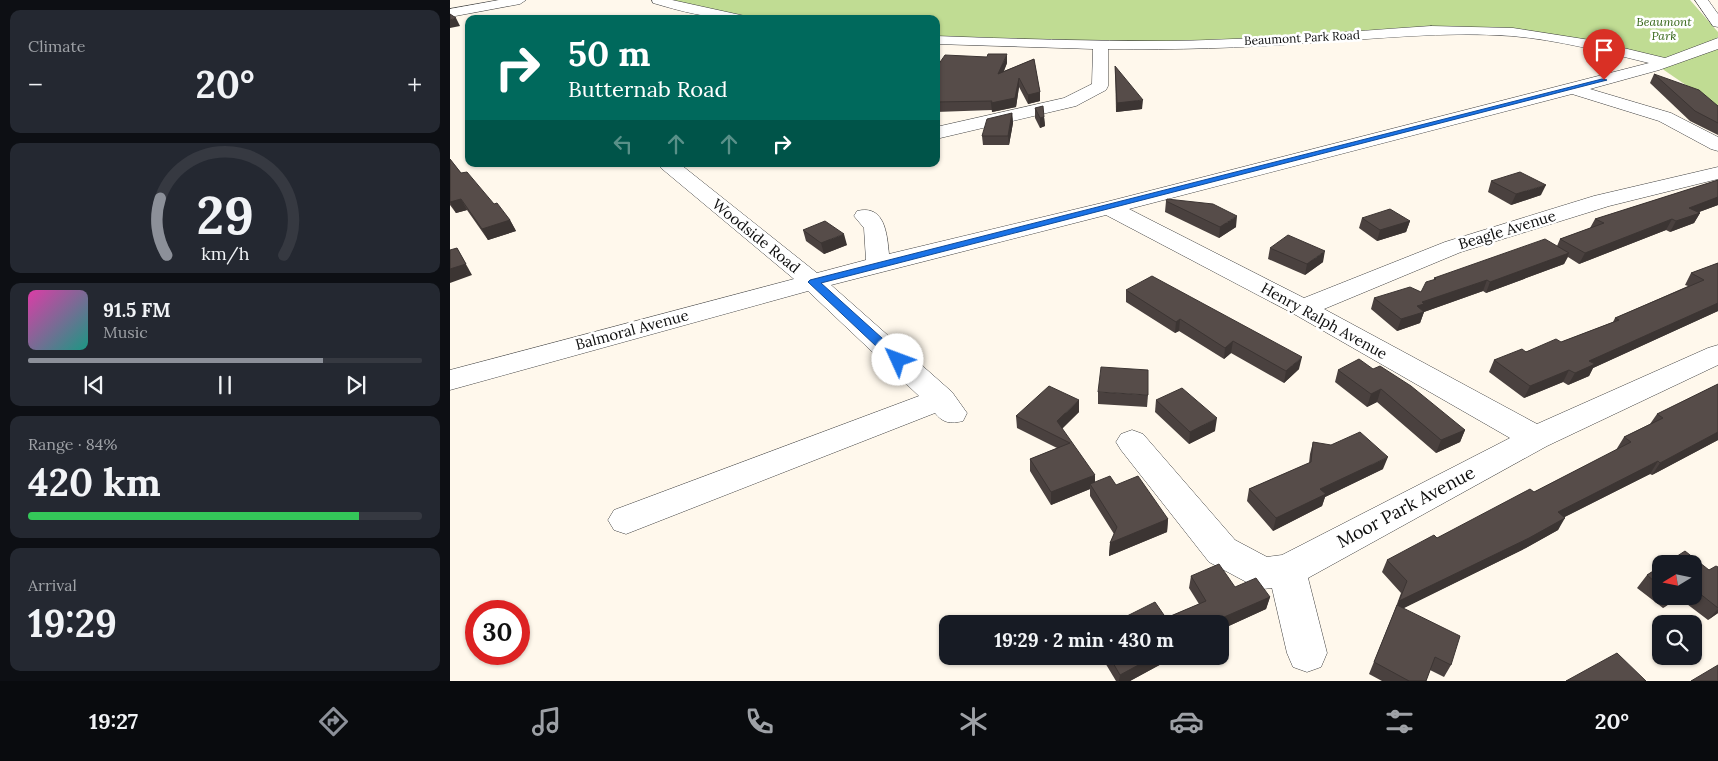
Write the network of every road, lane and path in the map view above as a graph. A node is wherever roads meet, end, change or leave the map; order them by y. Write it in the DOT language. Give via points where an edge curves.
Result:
graph roads {
  1 [pos="450,0"];
  2 [pos="520,0"];
  3 [pos="658,0"];
  4 [pos="1702,1"];
  5 [pos="1718,3"];
  6 [pos="467,10"];
  7 [pos="450,13"];
  8 [pos="474,15"];
  9 [pos="719,15"];
  10 [pos="1718,23"];
  11 [pos="940,40"];
  12 [pos="1718,42"];
  13 [pos="1101,46"];
  14 [pos="1664,63"];
  15 [pos="1572,89"];
  16 [pos="940,132"];
  17 [pos="1718,146"];
  18 [pos="672,167"];
  19 [pos="1718,173"];
  20 [pos="1109,208"];
  21 [pos="865,216"];
  22 [pos="878,264"];
  23 [pos="814,282"];
  24 [pos="1303,308"];
  25 [pos="1718,354"];
  26 [pos="450,380"];
  27 [pos="1536,438"];
  28 [pos="1132,442"];
  29 [pos="626,520"];
  30 [pos="1287,570"];
  31 [pos="1307,653"];
  1 -- 6 [label="street"];
  2 -- 6 [label="street"];
  3 -- 9 [label="street"];
  4 -- 5 [label="street"];
  4 -- 10 [label="street"];
  6 -- 7 [label="street"];
  6 -- 8 [label="street"];
  11 -- 13 [label="street, Beaumont Park Road"];
  12 -- 14 [label="street, Balmoral Avenue"];
  13 -- 14 [label="street, Beaumont Park Road" via="1306,39 1431,30 1513,32 1590,44"];
  13 -- 16 [label="street" via="1100,86 1070,102"];
  14 -- 15 [label="street, Balmoral Avenue"];
  15 -- 17 [label="street" via="1665,117"];
  15 -- 20 [label="street, Balmoral Avenue"];
  18 -- 23 [label="street, Woodside Road"];
  19 -- 24 [label="street, Beagle Avenue" via="1602,201 1453,247"];
  20 -- 22 [label="street, Balmoral Avenue"];
  20 -- 24 [label="street, Henry Ralph Avenue"];
  21 -- 22 [label="street" via="875,227"];
  22 -- 23 [label="street, Balmoral Avenue"];
  23 -- 26 [label="street, Balmoral Avenue"];
  23 -- 29 [label="street, Woodside Road" via="946,406"];
  24 -- 27 [label="street, Henry Ralph Avenue"];
  25 -- 27 [label="street, Moor Park Avenue"];
  27 -- 30 [label="street, Moor Park Avenue"];
  28 -- 30 [label="street, Moor Park Avenue" via="1222,551 1263,573"];
  30 -- 31 [label="street"];
}
